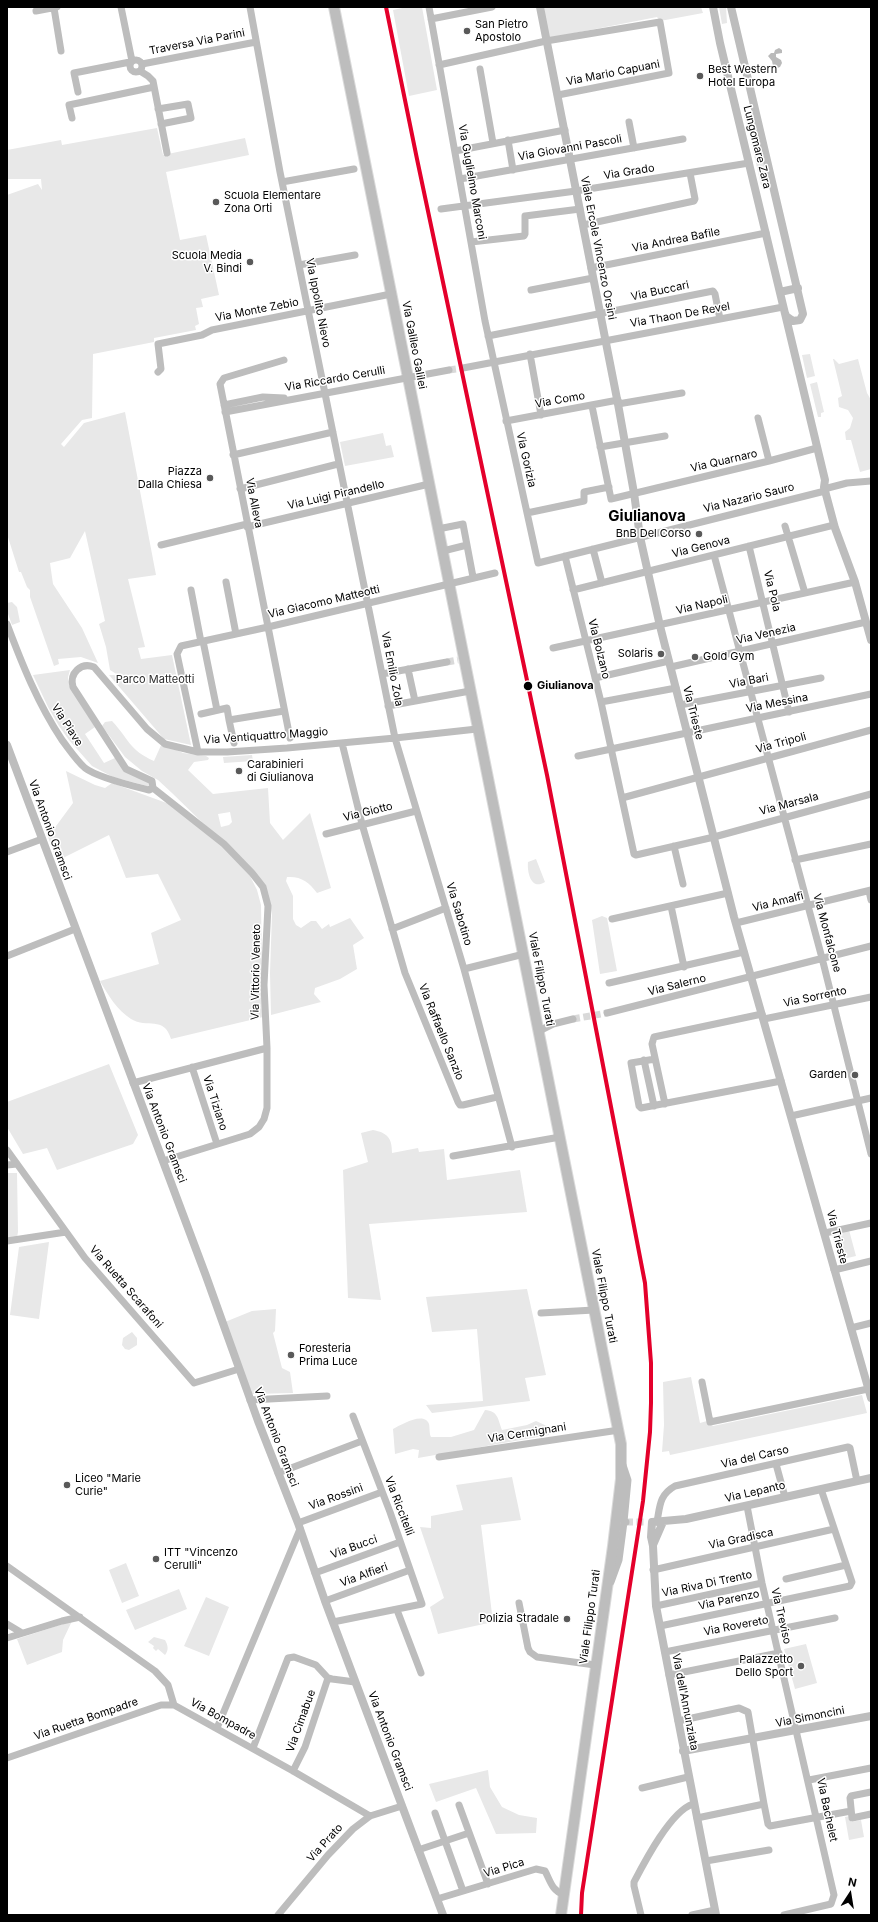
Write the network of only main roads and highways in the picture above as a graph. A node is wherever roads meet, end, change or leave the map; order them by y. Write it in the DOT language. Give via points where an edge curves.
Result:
graph roads {
  1 [pos="334,7"];
  2 [pos="470,690"];
  3 [pos="561,1915"];
  1 -- 2 [label="main road, Via Galileo Galilei" via="359,168 392,294 443,551 461,659"];
  2 -- 3 [label="main road, Viale Filippo Turati" via="619,1430 620,1487"];
}
